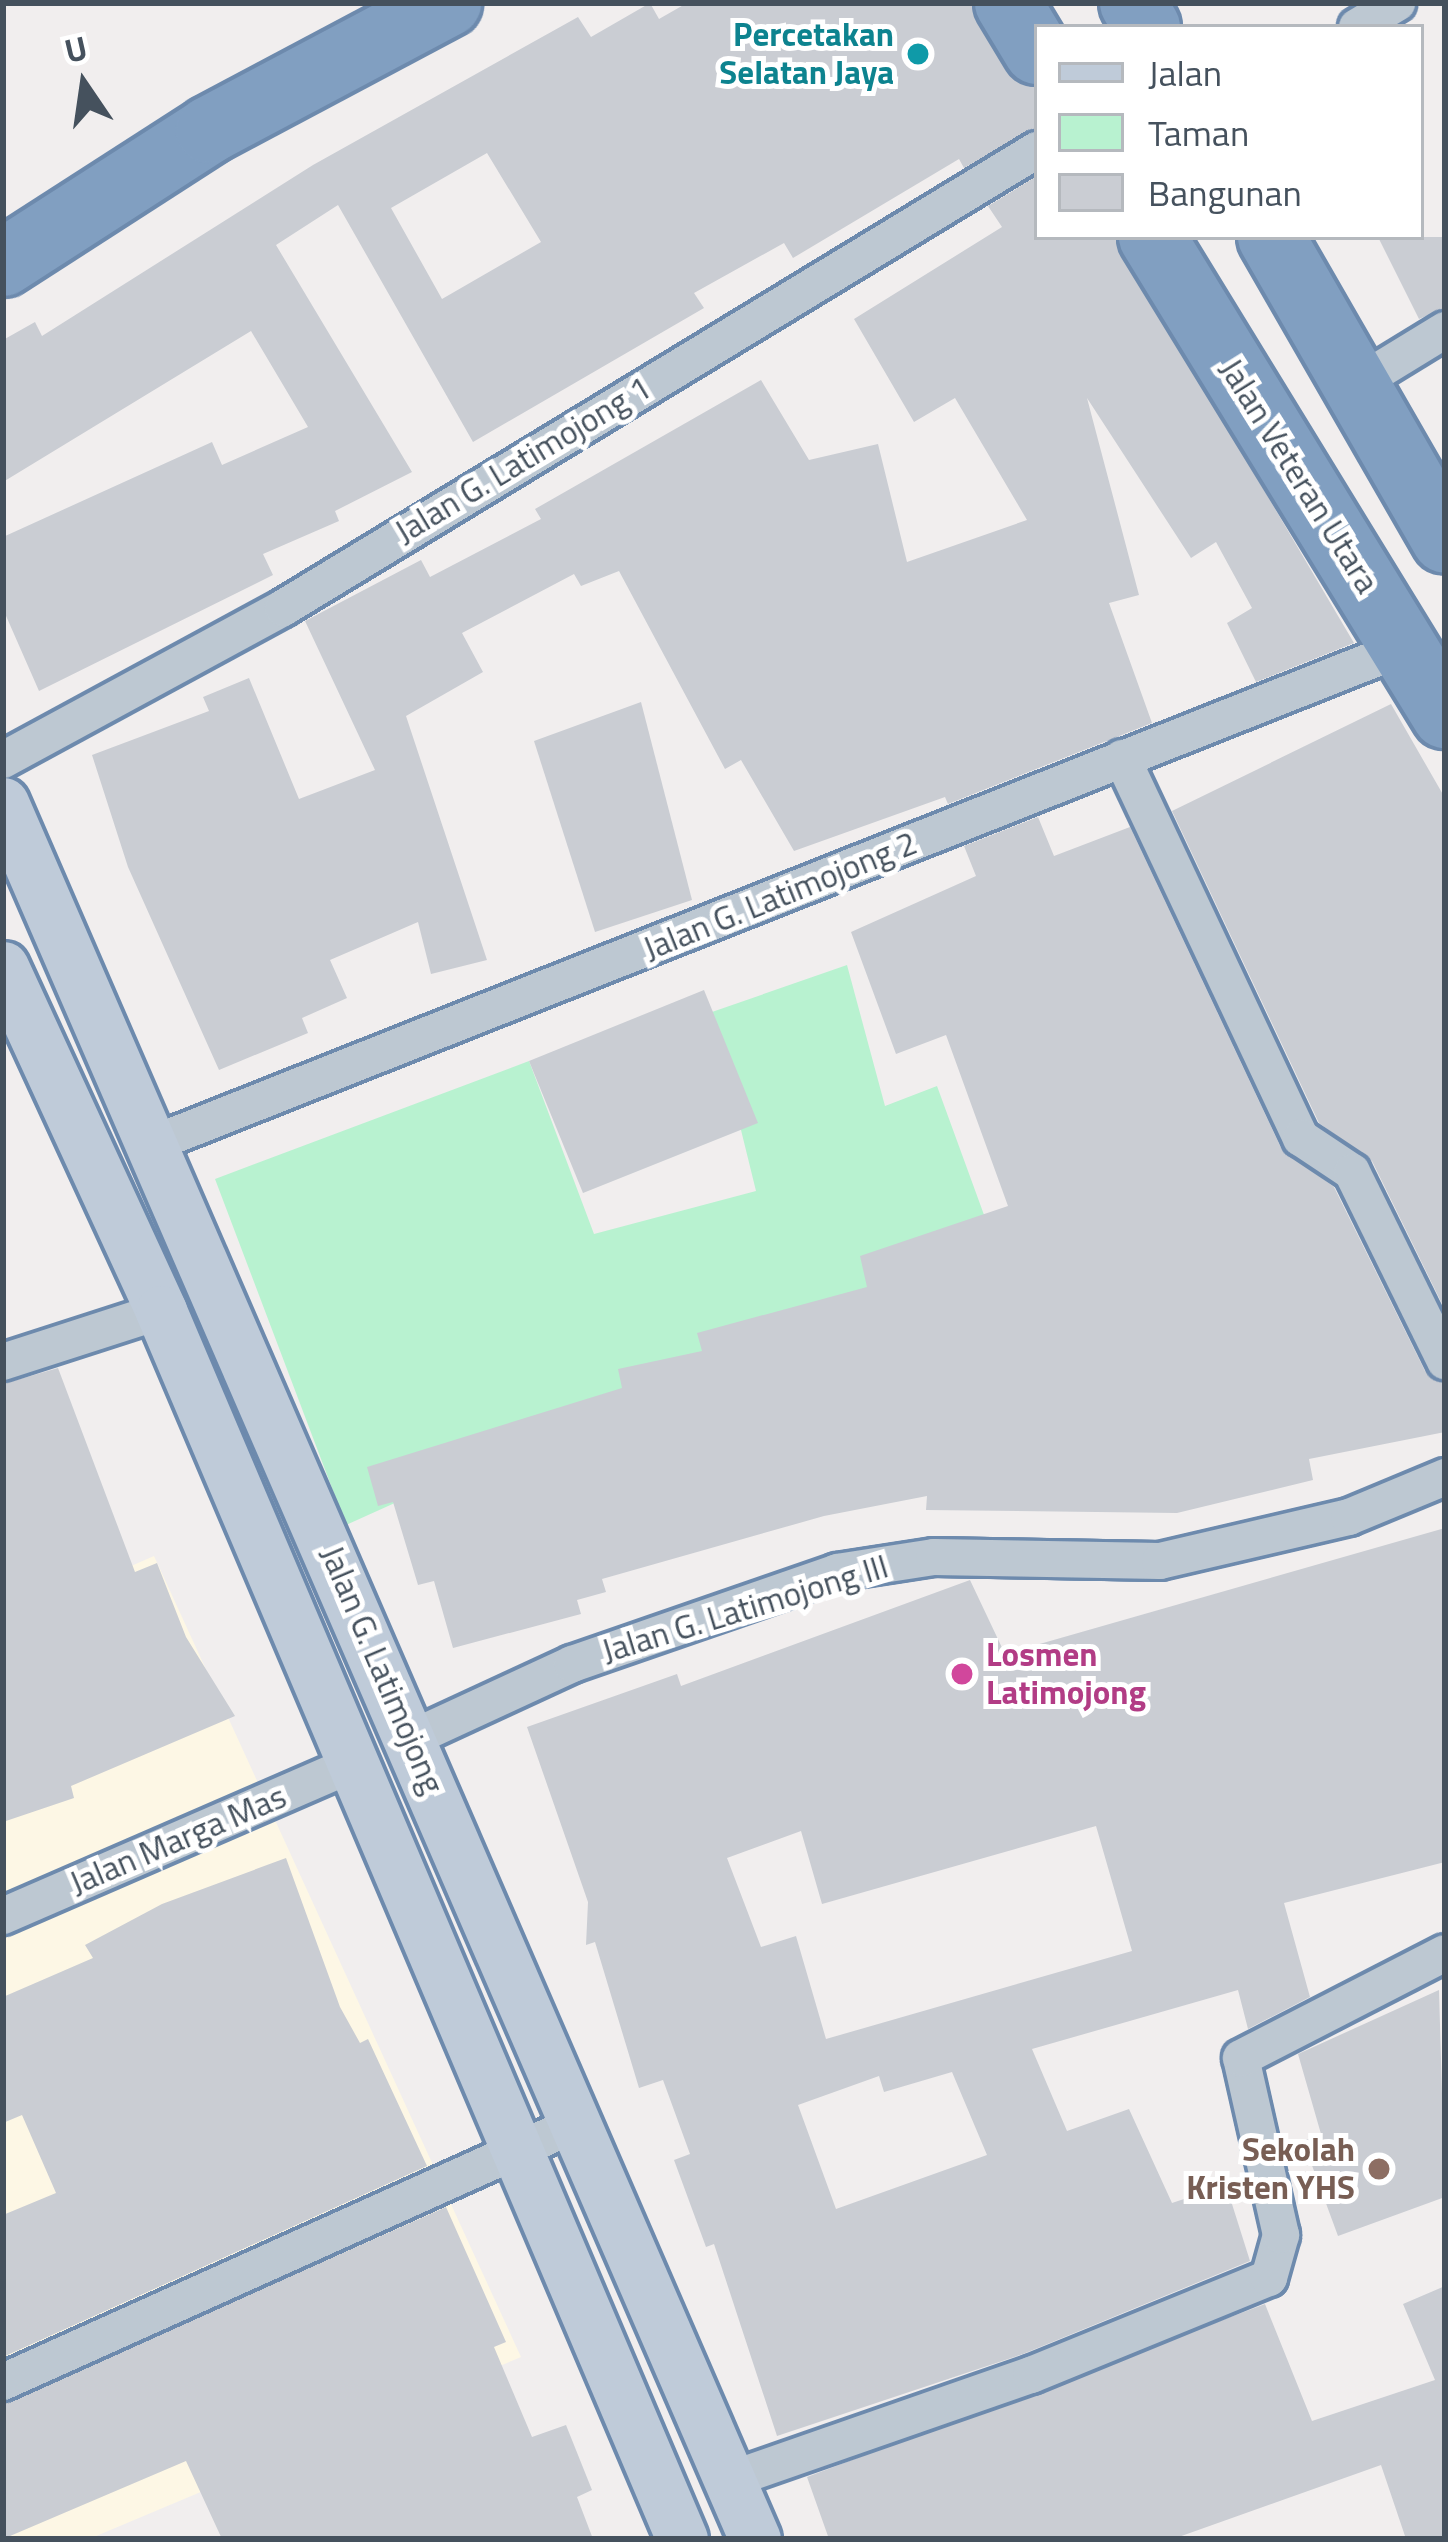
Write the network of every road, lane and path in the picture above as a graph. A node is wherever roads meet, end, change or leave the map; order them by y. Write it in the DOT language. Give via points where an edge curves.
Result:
graph roads {
  1 [pos="448,3"];
  2 [pos="1008,3"];
  3 [pos="1397,3"];
  4 [pos="1362,24"];
  5 [pos="1034,45"];
  6 [pos="1034,152"];
  7 [pos="1154,240"];
  8 [pos="1273,240"];
  9 [pos="3,262"];
  10 [pos="1445,330"];
  11 [pos="1357,384"];
  12 [pos="1445,539"];
  13 [pos="1405,646"];
  14 [pos="1445,716"];
  15 [pos="1122,758"];
  16 [pos="3,760"];
  17 [pos="3,803"];
  18 [pos="3,967"];
  19 [pos="155,1143"];
  20 [pos="161,1311"];
  21 [pos="1445,1360"];
  22 [pos="3,1362"];
  23 [pos="1445,1477"];
  24 [pos="410,1738"];
  25 [pos="352,1764"];
  26 [pos="3,1916"];
  27 [pos="1445,1954"];
  28 [pos="578,2123"];
  29 [pos="517,2151"];
  30 [pos="3,2382"];
  31 [pos="732,2480"];
  32 [pos="682,2539"];
  33 [pos="755,2539"];
  1 -- 9 [label="highway" via="209,130"];
  2 -- 5 [label="highway"];
  3 -- 4 [label="street"];
  6 -- 16 [label="street, Jalan G. Latimojong 1" via="283,608"];
  7 -- 13 [label="highway, Jalan Veteran Utara"];
  8 -- 11 [label="highway"];
  10 -- 11 [label="street"];
  11 -- 12 [label="highway"];
  13 -- 14 [label="highway, Jalan Veteran Utara"];
  13 -- 15 [label="street, Jalan G. Latimojong 2"];
  15 -- 19 [label="street, Jalan G. Latimojong 2"];
  15 -- 21 [label="street" via="1300,1138 1352,1172"];
  17 -- 19 [label="main road, Jalan G. Latimojong"];
  18 -- 20 [label="main road, Jalan G. Latimojong"];
  19 -- 24 [label="main road, Jalan G. Latimojong"];
  20 -- 22 [label="street"];
  20 -- 25 [label="main road, Jalan G. Latimojong"];
  23 -- 24 [label="street, Jalan G. Latimojong III" via="1349,1517 1160,1561 934,1557 837,1572 572,1664"];
  24 -- 25 [label="main road"];
  24 -- 28 [label="main road, Jalan G. Latimojong"];
  25 -- 26 [label="street, Jalan Marga Mas"];
  25 -- 29 [label="main road, Jalan G. Latimojong"];
  27 -- 31 [label="street" via="1241,2058 1281,2235 1269,2278 1031,2375"];
  28 -- 29 [label="street"];
  28 -- 31 [label="main road, Jalan G. Latimojong"];
  29 -- 30 [label="street"];
  29 -- 32 [label="main road, Jalan G. Latimojong"];
  31 -- 33 [label="main road, Jalan G. Latimojong"];
}
